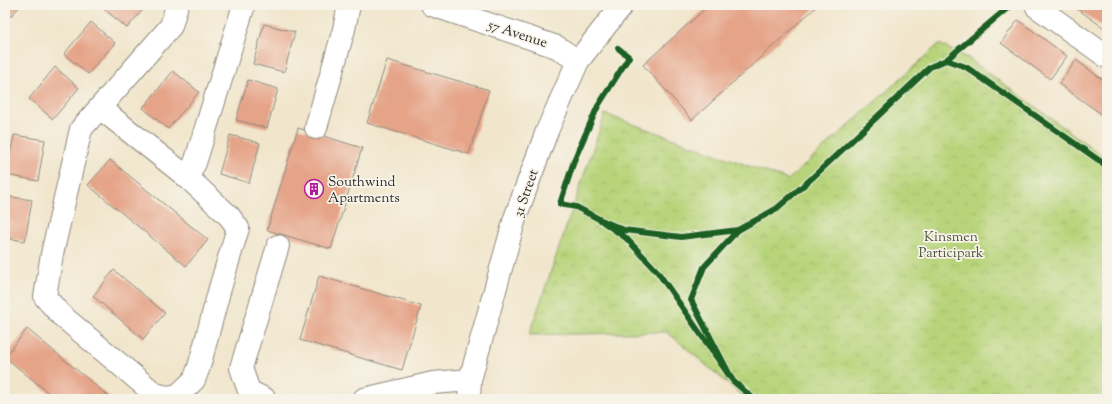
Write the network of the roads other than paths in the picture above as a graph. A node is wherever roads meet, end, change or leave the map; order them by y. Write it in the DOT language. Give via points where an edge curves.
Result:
graph roads {
  1 [pos="177,5"];
  2 [pos="244,5"];
  3 [pos="349,5"];
  4 [pos="432,5"];
  5 [pos="622,5"];
  6 [pos="1037,7"];
  7 [pos="1107,56"];
  8 [pos="578,61"];
  9 [pos="100,108"];
  10 [pos="316,128"];
  11 [pos="187,177"];
  12 [pos="278,246"];
  13 [pos="469,390"];
  14 [pos="265,399"];
  15 [pos="364,399"];
  1 -- 9 [label="street" via="171,26"];
  2 -- 11 [label="street" via="195,163"];
  3 -- 10 [label="street"];
  4 -- 8 [label="street, 57 Avenue" via="557,46"];
  5 -- 8 [label="street, 31 Street"];
  6 -- 7 [label="street"];
  8 -- 13 [label="street, 31 Street" via="547,131 515,218"];
  9 -- 11 [label="street"];
  9 -- 11 [label="street" via="81,129 52,254 45,297 61,315 155,394 167,397 178,395 194,380 238,228 229,216"];
  12 -- 14 [label="street" via="242,368 249,391"];
  13 -- 15 [label="street" via="433,383"];
}
